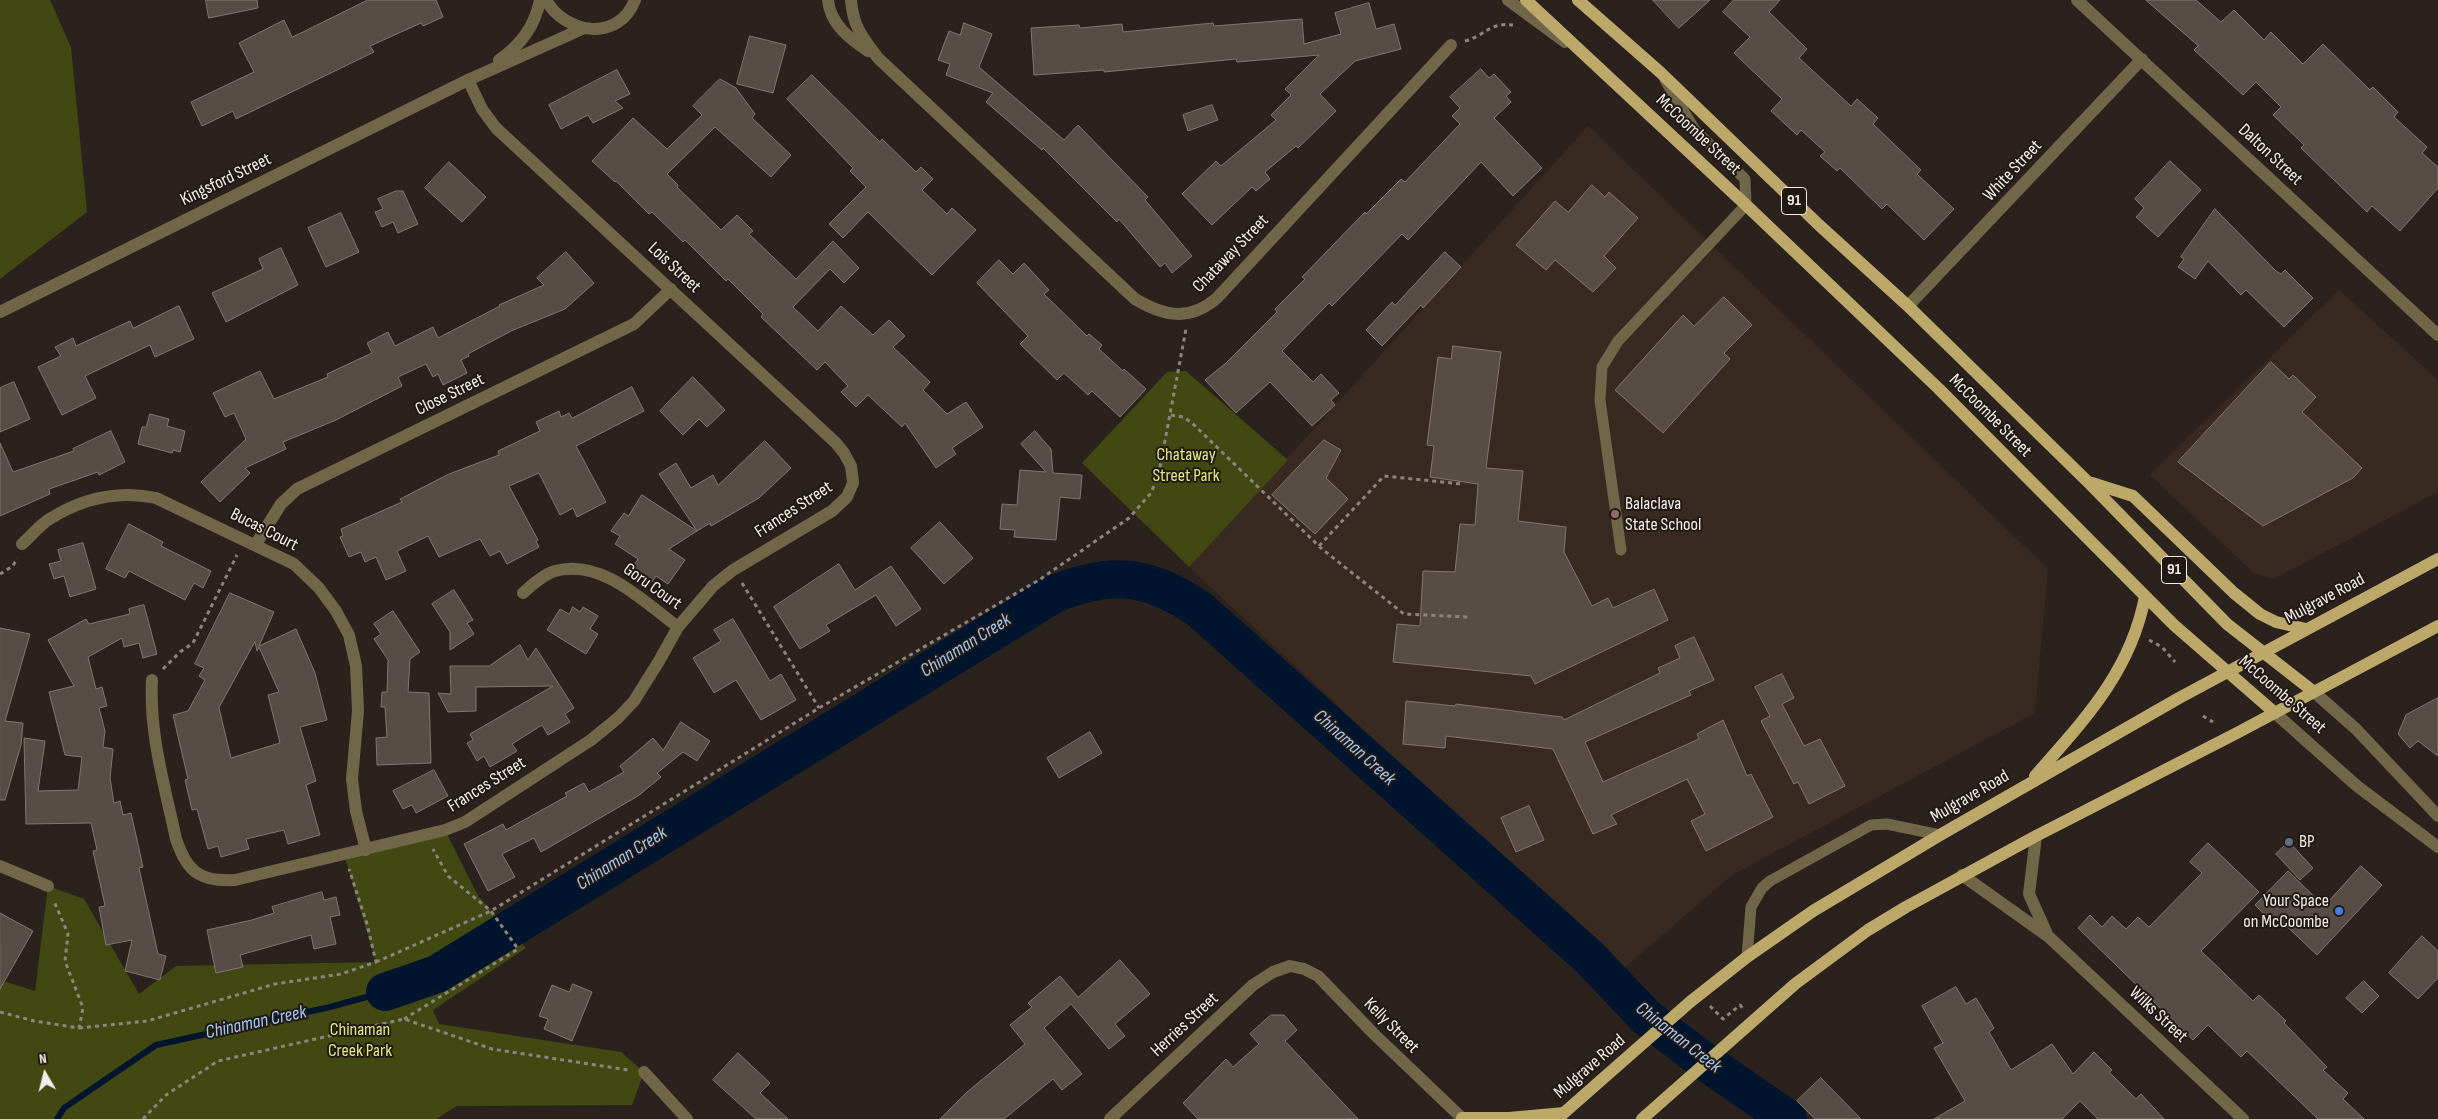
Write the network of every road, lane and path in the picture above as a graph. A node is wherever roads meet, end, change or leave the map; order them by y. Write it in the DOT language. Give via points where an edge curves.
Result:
graph roads {
  1 [pos="540,0"];
  2 [pos="546,0"];
  3 [pos="828,0"];
  4 [pos="851,0"];
  5 [pos="1508,0"];
  6 [pos="1526,0"];
  7 [pos="1578,0"];
  8 [pos="2077,0"];
  9 [pos="636,1"];
  10 [pos="1520,26"];
  11 [pos="582,29"];
  12 [pos="1451,45"];
  13 [pos="878,58"];
  14 [pos="2142,60"];
  15 [pos="1660,72"];
  16 [pos="1607,74"];
  17 [pos="468,80"];
  18 [pos="1746,205"];
  19 [pos="671,289"];
  20 [pos="1908,306"];
  21 [pos="0,312"];
  22 [pos="1188,314"];
  23 [pos="2438,335"];
  24 [pos="1171,416"];
  25 [pos="853,483"];
  26 [pos="2089,483"];
  27 [pos="1462,484"];
  28 [pos="250,542"];
  29 [pos="22,544"];
  30 [pos="1319,546"];
  31 [pos="1621,550"];
  32 [pos="2438,559"];
  33 [pos="733,570"];
  34 [pos="0,574"];
  35 [pos="523,592"];
  36 [pos="2145,597"];
  37 [pos="1468,617"];
  38 [pos="2438,626"];
  39 [pos="678,627"];
  40 [pos="2306,629"];
  41 [pos="2148,639"];
  42 [pos="2169,643"];
  43 [pos="2162,647"];
  44 [pos="2263,652"];
  45 [pos="2175,662"];
  46 [pos="2227,671"];
  47 [pos="152,680"];
  48 [pos="2314,692"];
  49 [pos="818,708"];
  50 [pos="2275,713"];
  51 [pos="2203,716"];
  52 [pos="2213,722"];
  53 [pos="2028,783"];
  54 [pos="2438,816"];
  55 [pos="1940,834"];
  56 [pos="426,836"];
  57 [pos="2036,836"];
  58 [pos="2438,847"];
  59 [pos="366,850"];
  60 [pos="344,855"];
  61 [pos="0,866"];
  62 [pos="1962,875"];
  63 [pos="48,886"];
  64 [pos="491,910"];
  65 [pos="2049,937"];
  66 [pos="1747,957"];
  67 [pos="376,962"];
  68 [pos="1290,966"];
  69 [pos="1710,1006"];
  70 [pos="1744,1010"];
  71 [pos="0,1012"];
  72 [pos="404,1019"];
  73 [pos="79,1028"];
  74 [pos="644,1072"];
  75 [pos="1560,1116"];
  76 [pos="1462,1118"];
  77 [pos="143,1119"];
  78 [pos="687,1119"];
  79 [pos="1110,1119"];
  80 [pos="1642,1119"];
  81 [pos="2243,1119"];
  1 -- 17 [label="street, Kingsford Street" via="525,38"];
  2 -- 11 [label="street" via="555,14"];
  3 -- 13 [label="street, Chataway Street" via="837,24 848,38"];
  4 -- 13 [label="street, Chataway Street" via="858,32"];
  5 -- 16 [label="street"];
  6 -- 16 [label="main road, McCoombe Street / 91"];
  7 -- 15 [label="main road, McCoombe Street / 91"];
  8 -- 14 [label="street, Dalton Street"];
  9 -- 11 [label="street, Kingsford Street" via="624,16 612,24"];
  10 -- 12 [label="path" via="1493,26 1478,37"];
  11 -- 17 [label="street, Kingsford Street"];
  12 -- 22 [label="street, Chataway Street" via="1216,298"];
  13 -- 22 [label="street, Chataway Street" via="1135,299 1162,311"];
  14 -- 20 [label="street, White Street"];
  14 -- 23 [label="street, Dalton Street"];
  15 -- 18 [label="lane" via="1695,130 1745,179"];
  15 -- 20 [label="main road, McCoombe Street / 91" via="1812,219"];
  16 -- 18 [label="main road, McCoombe Street / 91"];
  17 -- 19 [label="street, Lois Street" via="482,109 496,128"];
  17 -- 21 [label="street, Kingsford Street"];
  18 -- 31 [label="lane" via="1618,341 1602,367 1600,400"];
  18 -- 36 [label="main road, McCoombe Street / 91" via="1939,389"];
  19 -- 25 [label="street, Lois Street" via="836,443 851,466"];
  19 -- 28 [label="street, Close Street" via="634,324 297,489"];
  20 -- 26 [label="main road, McCoombe Street / 91"];
  22 -- 24 [label="path"];
  24 -- 30 [label="path" via="1191,422"];
  24 -- 49 [label="path" via="1158,478 1146,500 1129,518 1039,580"];
  25 -- 33 [label="street, Frances Street" via="847,497 832,511"];
  26 -- 40 [label="main road" via="2133,496 2260,614 2276,622"];
  26 -- 44 [label="main road, McCoombe Street / 91" via="2214,611"];
  27 -- 30 [label="path" via="1384,476"];
  28 -- 29 [label="street, Bucas Court" via="156,498 116,494 96,497 48,520"];
  28 -- 47 [label="path" via="193,644 180,652"];
  28 -- 59 [label="street, Bucas Court" via="294,564 319,588 349,635 358,686 353,797"];
  29 -- 34 [label="path" via="13,566"];
  30 -- 37 [label="path" via="1404,614"];
  32 -- 40 [label="main road, Mulgrave Road"];
  33 -- 39 [label="street, Frances Street" via="713,586"];
  33 -- 49 [label="path"];
  35 -- 39 [label="street, Goru Court" via="554,571 576,568 596,572 617,582"];
  36 -- 46 [label="main road, McCoombe Street / 91"];
  36 -- 53 [label="main road" via="2138,628 2113,680 2090,712"];
  38 -- 48 [label="main road"];
  39 -- 56 [label="street, Frances Street" via="660,662 634,701 618,718 591,740 465,822"];
  40 -- 44 [label="main road, Mulgrave Road"];
  41 -- 43 [label="path"];
  42 -- 43 [label="path"];
  43 -- 45 [label="path"];
  44 -- 46 [label="main road, Mulgrave Road"];
  44 -- 48 [label="main road, McCoombe Street / 91"];
  46 -- 50 [label="main road, McCoombe Street / 91"];
  46 -- 53 [label="main road, Mulgrave Road"];
  47 -- 60 [label="street, Frances Street" via="154,733 176,839 190,868 202,877 218,881 235,880"];
  48 -- 50 [label="main road"];
  48 -- 54 [label="street, McCoombe Street" via="2356,729"];
  49 -- 64 [label="path"];
  50 -- 57 [label="main road"];
  50 -- 58 [label="street, McCoombe Street" via="2357,786"];
  51 -- 52 [label="path"];
  53 -- 55 [label="main road, Mulgrave Road"];
  55 -- 66 [label="main road, Mulgrave Road" via="1813,911"];
  55 -- 66 [label="lane" via="1887,824 1872,825 1770,881 1755,897 1751,907"];
  56 -- 59 [label="street, Frances Street"];
  56 -- 64 [label="path" via="448,876"];
  57 -- 62 [label="main road"];
  57 -- 65 [label="street, Wilks Street" via="2029,894"];
  59 -- 60 [label="street, Frances Street"];
  60 -- 67 [label="path"];
  61 -- 63 [label="street"];
  62 -- 65 [label="street, Wilks Street"];
  62 -- 80 [label="main road" via="1906,907 1794,984"];
  63 -- 73 [label="path" via="68,934 65,961 83,1008"];
  64 -- 67 [label="path"];
  64 -- 72 [label="path" via="518,949"];
  65 -- 81 [label="street, Wilks Street"];
  66 -- 75 [label="main road, Mulgrave Road" via="1677,1013"];
  67 -- 73 [label="path" via="341,974 275,984 147,1021"];
  68 -- 76 [label="street, Kelly Street" via="1318,976"];
  68 -- 79 [label="street, Herries Street" via="1253,985"];
  69 -- 70 [label="path" via="1723,1019 1740,1005"];
  71 -- 73 [label="path"];
  72 -- 74 [label="path" via="492,1049"];
  72 -- 77 [label="path" via="218,1061 166,1095"];
  74 -- 78 [label="street"];
  75 -- 76 [label="main road"];
}
